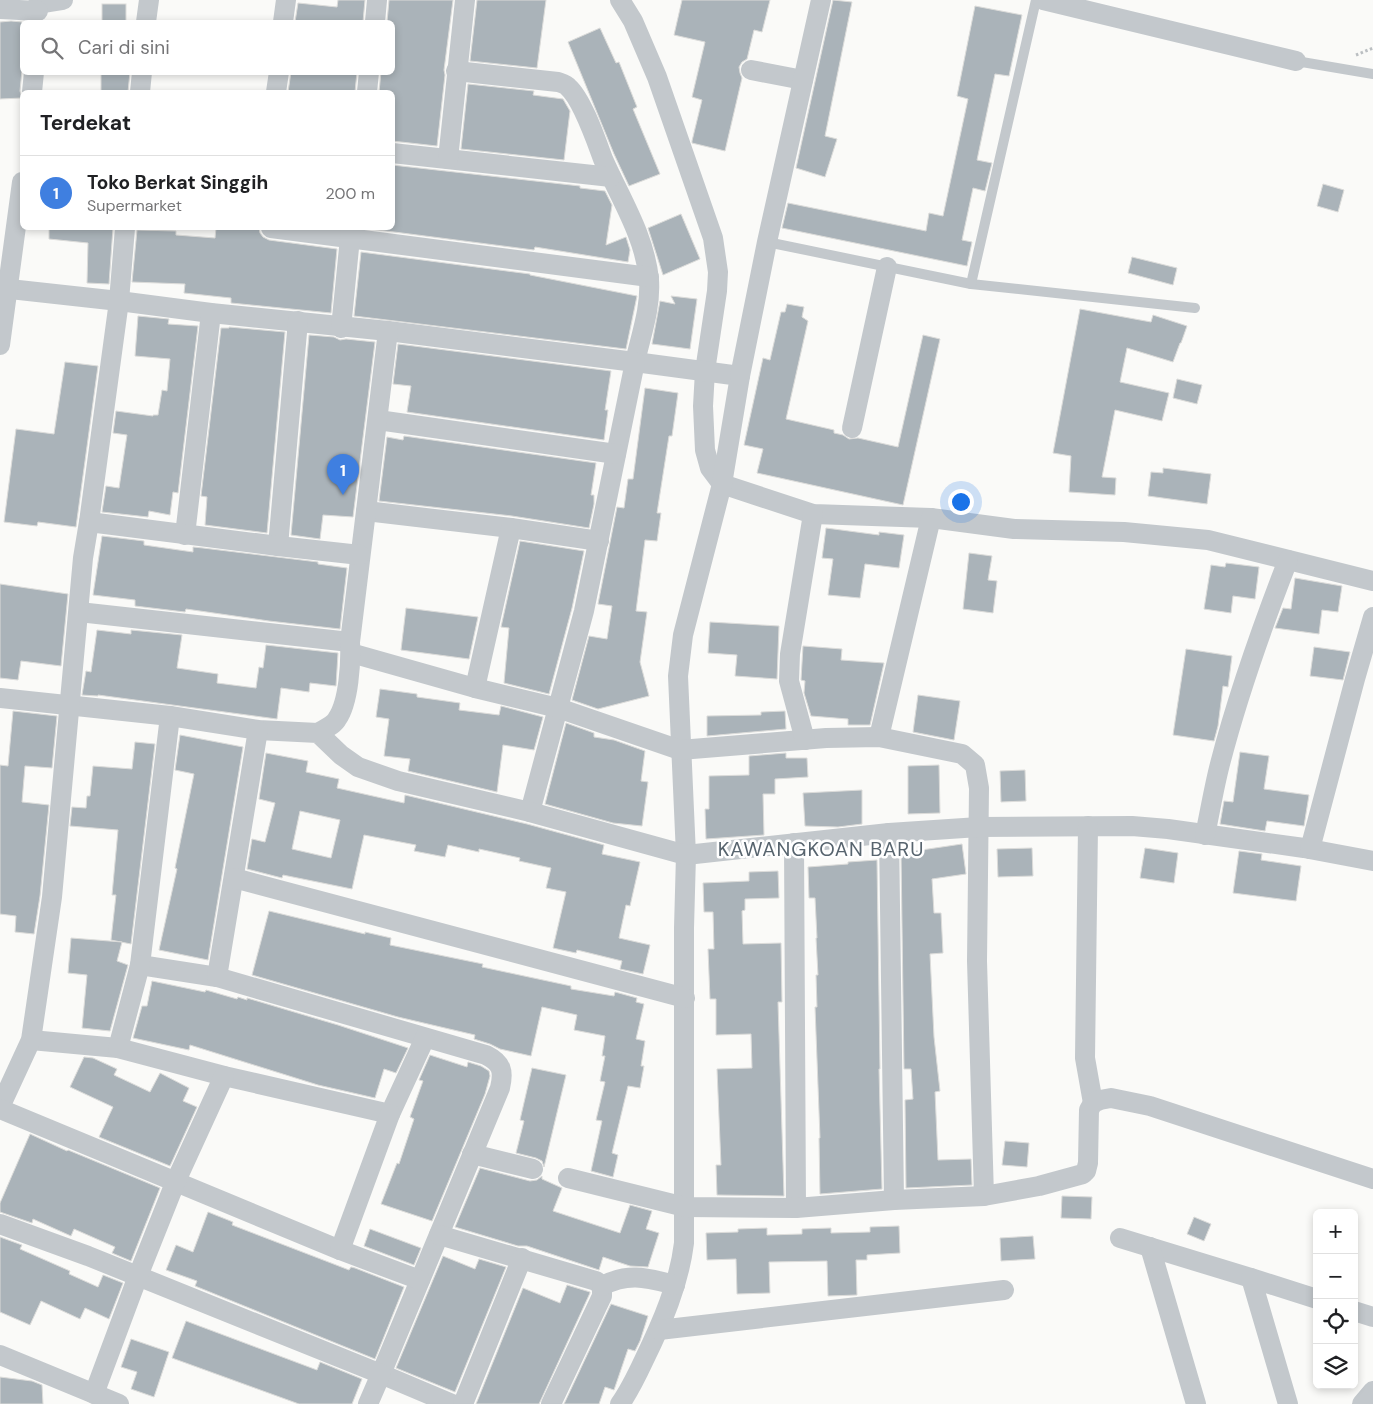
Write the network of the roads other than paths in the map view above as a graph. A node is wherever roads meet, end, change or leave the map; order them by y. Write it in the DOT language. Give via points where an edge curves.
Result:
graph roads {
  1 [pos="63,0"];
  2 [pos="149,0"];
  3 [pos="286,0"];
  4 [pos="377,0"];
  5 [pos="465,0"];
  6 [pos="620,0"];
  7 [pos="821,0"];
  8 [pos="1036,0"];
  9 [pos="1043,0"];
  10 [pos="1085,5"];
  11 [pos="0,9"];
  12 [pos="38,9"];
  13 [pos="146,20"];
  14 [pos="284,20"];
  15 [pos="375,20"];
  16 [pos="1296,61"];
  17 [pos="751,70"];
  18 [pos="456,71"];
  19 [pos="1373,74"];
  20 [pos="34,75"];
  21 [pos="142,75"];
  22 [pos="279,75"];
  23 [pos="369,75"];
  24 [pos="803,80"];
  25 [pos="32,90"];
  26 [pos="140,90"];
  27 [pos="276,90"];
  28 [pos="367,90"];
  29 [pos="395,153"];
  30 [pos="448,159"];
  31 [pos="611,177"];
  32 [pos="20,193"];
  33 [pos="126,230"];
  34 [pos="303,230"];
  35 [pos="351,233"];
  36 [pos="768,242"];
  37 [pos="887,267"];
  38 [pos="649,277"];
  39 [pos="972,284"];
  40 [pos="3,288"];
  41 [pos="119,301"];
  42 [pos="1196,308"];
  43 [pos="211,313"];
  44 [pos="298,321"];
  45 [pos="341,328"];
  46 [pos="388,331"];
  47 [pos="0,346"];
  48 [pos="634,362"];
  49 [pos="706,371"];
  50 [pos="740,376"];
  51 [pos="378,420"];
  52 [pos="852,428"];
  53 [pos="616,454"];
  54 [pos="722,484"];
  55 [pos="366,511"];
  56 [pos="814,514"];
  57 [pos="931,518"];
  58 [pos="89,522"];
  59 [pos="511,528"];
  60 [pos="185,535"];
  61 [pos="599,541"];
  62 [pos="278,546"];
  63 [pos="360,555"];
  64 [pos="1288,560"];
  65 [pos="1373,581"];
  66 [pos="79,612"];
  67 [pos="1373,617"];
  68 [pos="350,647"];
  69 [pos="476,688"];
  70 [pos="0,698"];
  71 [pos="70,706"];
  72 [pos="558,708"];
  73 [pos="170,716"];
  74 [pos="258,730"];
  75 [pos="318,733"];
  76 [pos="879,737"];
  77 [pos="805,740"];
  78 [pos="680,750"];
  79 [pos="530,812"];
  80 [pos="1088,826"];
  81 [pos="979,827"];
  82 [pos="889,832"];
  83 [pos="1205,836"];
  84 [pos="794,843"];
  85 [pos="1310,850"];
  86 [pos="686,855"];
  87 [pos="1373,861"];
  88 [pos="234,878"];
  89 [pos="140,965"];
  90 [pos="217,977"];
  91 [pos="685,998"];
  92 [pos="425,1038"];
  93 [pos="31,1040"];
  94 [pos="118,1048"];
  95 [pos="224,1076"];
  96 [pos="1093,1103"];
  97 [pos="0,1108"];
  98 [pos="390,1114"];
  99 [pos="472,1154"];
  100 [pos="533,1169"];
  101 [pos="568,1178"];
  102 [pos="1373,1179"];
  103 [pos="175,1183"];
  104 [pos="984,1196"];
  105 [pos="894,1200"];
  106 [pos="685,1207"];
  107 [pos="796,1208"];
  108 [pos="0,1224"];
  109 [pos="439,1235"];
  110 [pos="1120,1238"];
  111 [pos="1150,1247"];
  112 [pos="340,1250"];
  113 [pos="522,1258"];
  114 [pos="138,1276"];
  115 [pos="1250,1278"];
  116 [pos="420,1280"];
  117 [pos="675,1285"];
  118 [pos="602,1286"];
  119 [pos="1004,1290"];
  120 [pos="1313,1298"];
  121 [pos="1358,1312"];
  122 [pos="1373,1317"];
  123 [pos="659,1330"];
  124 [pos="0,1355"];
  125 [pos="381,1374"];
  126 [pos="1373,1391"];
  127 [pos="94,1394"];
  128 [pos="119,1404"];
  129 [pos="368,1404"];
  130 [pos="452,1404"];
  131 [pos="463,1404"];
  132 [pos="552,1404"];
  133 [pos="620,1404"];
  134 [pos="1196,1404"];
  135 [pos="1288,1404"];
  136 [pos="1362,1404"];
  1 -- 12 [label="street"];
  2 -- 13 [label="street"];
  3 -- 14 [label="street"];
  4 -- 15 [label="street"];
  5 -- 18 [label="street"];
  6 -- 49 [label="street" via="633,21 657,78 713,238 718,291"];
  7 -- 24 [label="street"];
  8 -- 39 [label="lane"];
  9 -- 10 [label="street"];
  10 -- 16 [label="street"];
  11 -- 12 [label="street"];
  16 -- 19 [label="lane"];
  17 -- 24 [label="street"];
  18 -- 30 [label="street"];
  18 -- 31 [label="street" via="558,82 568,86 579,102"];
  20 -- 25 [label="street"];
  21 -- 26 [label="street"];
  22 -- 27 [label="street"];
  23 -- 28 [label="street"];
  24 -- 36 [label="street"];
  29 -- 30 [label="street"];
  30 -- 31 [label="street"];
  31 -- 38 [label="street" via="633,222"];
  32 -- 40 [label="street"];
  33 -- 41 [label="street"];
  34 -- 35 [label="street"];
  35 -- 38 [label="street"];
  35 -- 45 [label="street"];
  36 -- 37 [label="lane"];
  36 -- 50 [label="street"];
  37 -- 39 [label="lane"];
  37 -- 52 [label="street"];
  38 -- 48 [label="street" via="650,300"];
  39 -- 42 [label="lane"];
  40 -- 41 [label="street"];
  40 -- 47 [label="street"];
  41 -- 43 [label="street"];
  41 -- 58 [label="street"];
  43 -- 44 [label="street"];
  43 -- 60 [label="street"];
  44 -- 45 [label="street"];
  44 -- 62 [label="street"];
  45 -- 46 [label="street"];
  46 -- 48 [label="street"];
  46 -- 51 [label="street"];
  48 -- 49 [label="street"];
  48 -- 53 [label="street"];
  49 -- 50 [label="street"];
  49 -- 54 [label="street" via="703,406 705,450 710,468"];
  50 -- 54 [label="street"];
  51 -- 53 [label="street"];
  51 -- 55 [label="street"];
  53 -- 61 [label="street"];
  54 -- 56 [label="street"];
  54 -- 78 [label="street" via="683,636 678,676"];
  55 -- 59 [label="street"];
  55 -- 63 [label="street"];
  56 -- 57 [label="street"];
  56 -- 77 [label="street" via="790,654 789,681"];
  57 -- 64 [label="street" via="1014,529 1124,532 1208,540"];
  57 -- 76 [label="street"];
  58 -- 60 [label="street"];
  58 -- 66 [label="street"];
  59 -- 61 [label="street"];
  59 -- 69 [label="street"];
  60 -- 62 [label="street"];
  61 -- 72 [label="street"];
  62 -- 63 [label="street"];
  63 -- 68 [label="street"];
  64 -- 65 [label="street"];
  64 -- 83 [label="street" via="1239,698 1219,766"];
  66 -- 68 [label="street"];
  66 -- 71 [label="street"];
  67 -- 85 [label="street"];
  68 -- 69 [label="street"];
  68 -- 75 [label="street" via="343,707 337,721"];
  69 -- 72 [label="street"];
  70 -- 71 [label="street"];
  71 -- 73 [label="street"];
  71 -- 93 [label="street" via="52,897"];
  72 -- 78 [label="street"];
  72 -- 79 [label="street"];
  73 -- 74 [label="street"];
  73 -- 89 [label="street"];
  74 -- 75 [label="street"];
  74 -- 88 [label="street"];
  75 -- 79 [label="street" via="358,766 398,781"];
  76 -- 77 [label="street"];
  76 -- 81 [label="street" via="962,754 976,765"];
  77 -- 78 [label="street"];
  78 -- 86 [label="street"];
  79 -- 86 [label="street"];
  80 -- 81 [label="street"];
  80 -- 83 [label="street" via="1168,829"];
  80 -- 96 [label="street" via="1084,1058"];
  81 -- 82 [label="street"];
  81 -- 104 [label="street" via="977,961"];
  82 -- 84 [label="street"];
  82 -- 105 [label="street"];
  83 -- 85 [label="street"];
  84 -- 86 [label="street"];
  84 -- 107 [label="street"];
  85 -- 87 [label="street"];
  86 -- 91 [label="street"];
  88 -- 90 [label="street"];
  88 -- 91 [label="street"];
  89 -- 90 [label="street"];
  89 -- 94 [label="street"];
  90 -- 92 [label="street"];
  91 -- 106 [label="street"];
  92 -- 98 [label="street"];
  92 -- 99 [label="street" via="486,1055 495,1059 501,1069 500,1088"];
  93 -- 94 [label="street"];
  93 -- 97 [label="street"];
  94 -- 95 [label="street"];
  95 -- 98 [label="street"];
  95 -- 103 [label="street"];
  96 -- 102 [label="street" via="1110,1098 1150,1106"];
  96 -- 104 [label="street" via="1088,1110 1088,1163 1083,1174"];
  97 -- 103 [label="street"];
  98 -- 112 [label="street"];
  99 -- 100 [label="street"];
  99 -- 109 [label="street"];
  101 -- 106 [label="street"];
  103 -- 112 [label="street"];
  103 -- 114 [label="street"];
  104 -- 105 [label="street"];
  105 -- 107 [label="street"];
  106 -- 107 [label="street"];
  106 -- 117 [label="street" via="683,1251"];
  108 -- 114 [label="street"];
  109 -- 113 [label="street"];
  109 -- 116 [label="street"];
  110 -- 111 [label="street"];
  111 -- 115 [label="street"];
  111 -- 134 [label="street"];
  112 -- 116 [label="street"];
  113 -- 118 [label="street" via="596,1281"];
  113 -- 131 [label="street"];
  114 -- 125 [label="street"];
  114 -- 127 [label="street"];
  115 -- 120 [label="street"];
  115 -- 135 [label="street"];
  116 -- 125 [label="street"];
  117 -- 118 [label="street" via="648,1278 623,1277"];
  117 -- 123 [label="street"];
  118 -- 132 [label="street" via="602,1296"];
  119 -- 123 [label="street"];
  121 -- 122 [label="street"];
  123 -- 133 [label="street"];
  124 -- 127 [label="street"];
  125 -- 129 [label="street"];
  125 -- 130 [label="street"];
  126 -- 136 [label="street"];
  127 -- 128 [label="street"];
}
